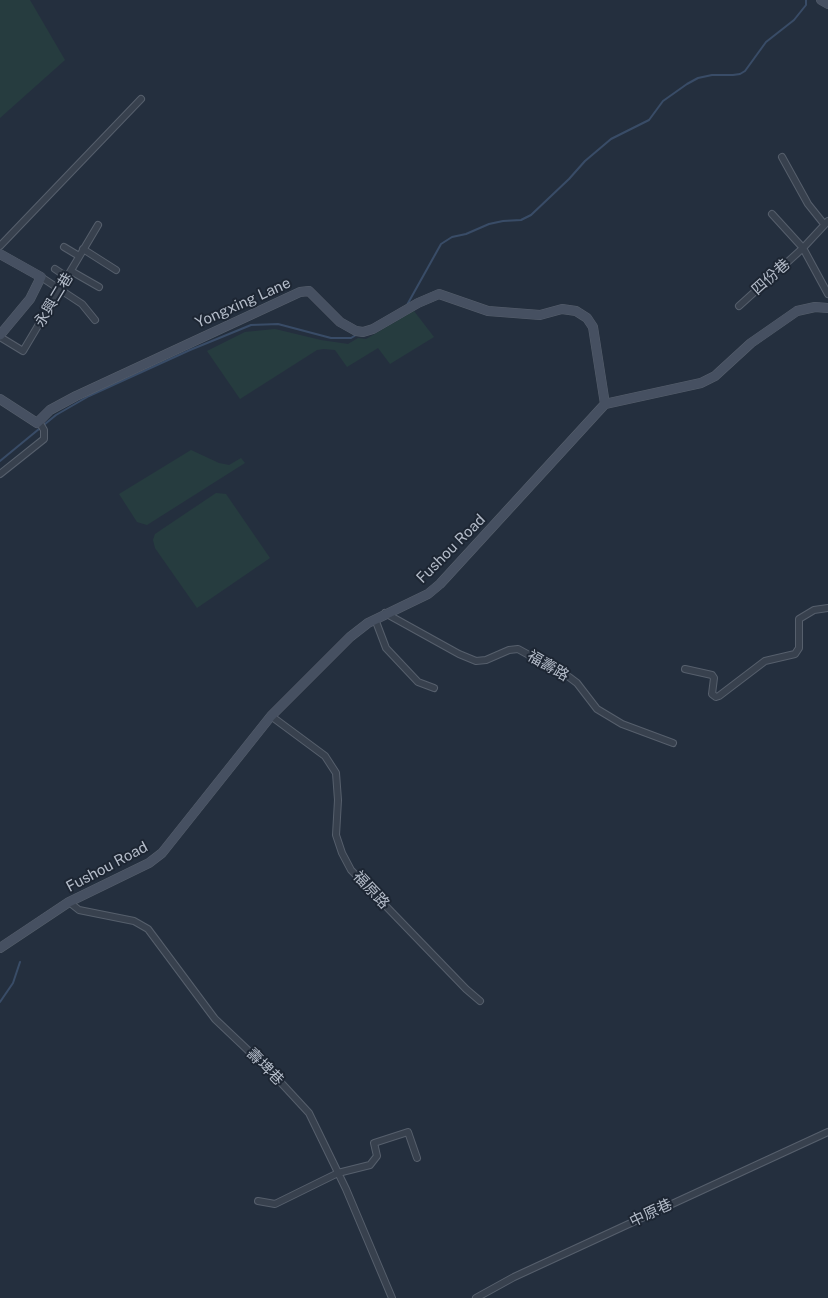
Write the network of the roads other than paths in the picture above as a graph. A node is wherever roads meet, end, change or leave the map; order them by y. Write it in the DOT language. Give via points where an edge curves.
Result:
graph roads {
  1 [pos="821,0"];
  2 [pos="828,4"];
  3 [pos="141,99"];
  4 [pos="782,156"];
  5 [pos="772,214"];
  6 [pos="826,222"];
  7 [pos="98,225"];
  8 [pos="0,246"];
  9 [pos="64,247"];
  10 [pos="803,248"];
  11 [pos="83,250"];
  12 [pos="0,254"];
  13 [pos="79,256"];
  14 [pos="55,269"];
  15 [pos="116,270"];
  16 [pos="69,274"];
  17 [pos="41,277"];
  18 [pos="99,287"];
  19 [pos="60,289"];
  20 [pos="828,294"];
  21 [pos="739,306"];
  22 [pos="828,308"];
  23 [pos="95,320"];
  24 [pos="0,336"];
  25 [pos="0,399"];
  26 [pos="605,404"];
  27 [pos="41,426"];
  28 [pos="0,474"];
  29 [pos="828,608"];
  30 [pos="385,614"];
  31 [pos="374,619"];
  32 [pos="685,669"];
  33 [pos="434,688"];
  34 [pos="271,716"];
  35 [pos="673,744"];
  36 [pos="69,902"];
  37 [pos="0,948"];
  38 [pos="480,1001"];
  39 [pos="828,1132"];
  40 [pos="418,1158"];
  41 [pos="338,1173"];
  42 [pos="258,1201"];
  43 [pos="392,1298"];
  44 [pos="476,1298"];
  1 -- 2 [label="street"];
  3 -- 8 [label="street"];
  4 -- 6 [label="street" via="808,204"];
  5 -- 10 [label="street, 四份巷"];
  6 -- 10 [label="street, 四份巷"];
  7 -- 11 [label="street, 永興二巷"];
  9 -- 13 [label="street"];
  10 -- 20 [label="street, 四份巷"];
  10 -- 21 [label="street, 四份巷"];
  11 -- 13 [label="street, 永興二巷"];
  11 -- 15 [label="street"];
  12 -- 17 [label="street"];
  13 -- 16 [label="street, 永興二巷"];
  14 -- 16 [label="street"];
  16 -- 18 [label="street"];
  16 -- 19 [label="street, 永興二巷"];
  17 -- 19 [label="street"];
  17 -- 24 [label="street" via="30,299"];
  19 -- 23 [label="street" via="82,304"];
  19 -- 24 [label="street, 永興二巷" via="23,351"];
  22 -- 26 [label="street" via="797,311 751,344 715,376 701,383"];
  25 -- 27 [label="street"];
  26 -- 27 [label="street, Yongxing Lane" via="593,327 576,311 562,310 540,315 488,311 439,294 363,332 340,322 309,291 300,292 76,396 50,410"];
  26 -- 30 [label="street, Fushou Road" via="440,584 428,594"];
  27 -- 28 [label="street" via="44,439"];
  29 -- 32 [label="street" via="814,610 799,619 799,648 795,654 765,661 719,696 712,694 712,675"];
  30 -- 31 [label="street, Fushou Road"];
  30 -- 35 [label="street, 福壽路" via="476,661 518,649 569,677 597,709 622,724"];
  31 -- 33 [label="street" via="386,648 418,682"];
  31 -- 34 [label="street, Fushou Road" via="350,636"];
  34 -- 36 [label="street, Fushou Road" via="162,853 149,863"];
  34 -- 38 [label="street, 福原路" via="325,756 336,773 336,835 351,870"];
  36 -- 37 [label="street, Fushou Road"];
  36 -- 41 [label="street, 壽埤巷" via="79,910 134,921 148,929 215,1020 309,1113"];
  39 -- 44 [label="street, 中原巷" via="514,1276"];
  40 -- 41 [label="street" via="408,1132 374,1143 377,1156 370,1165"];
  41 -- 42 [label="street" via="275,1204"];
  41 -- 43 [label="street, 壽埤巷"];
}
